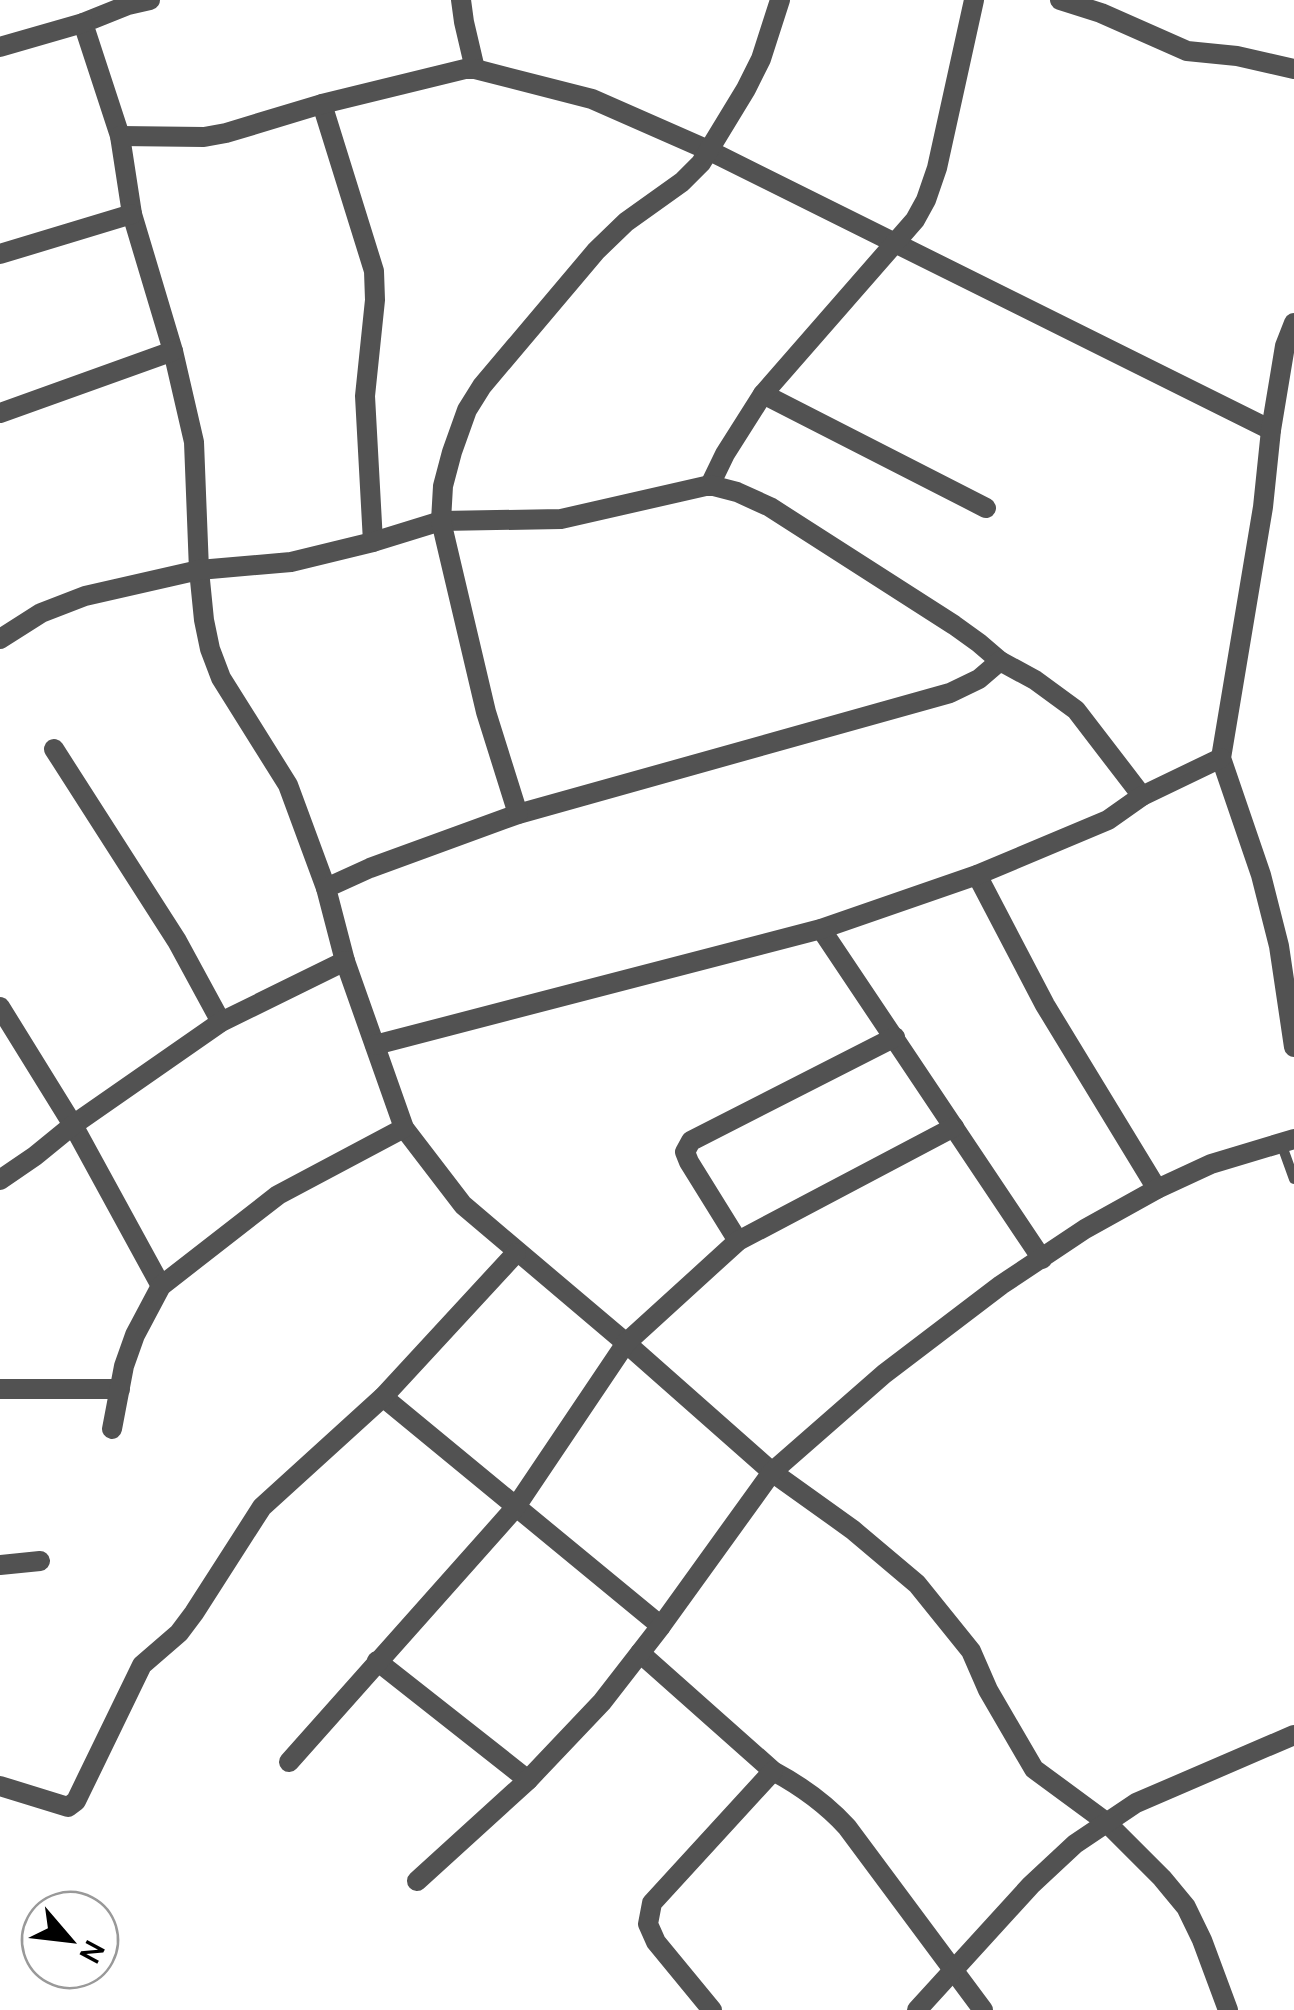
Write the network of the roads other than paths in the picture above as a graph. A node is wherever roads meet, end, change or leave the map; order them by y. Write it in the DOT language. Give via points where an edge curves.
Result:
graph roads {
  1 [pos="150,0"];
  2 [pos="461,0"];
  3 [pos="780,0"];
  4 [pos="974,0"];
  5 [pos="1060,0"];
  6 [pos="83,22"];
  7 [pos="0,47"];
  8 [pos="1294,69"];
  9 [pos="475,70"];
  10 [pos="322,104"];
  11 [pos="120,136"];
  12 [pos="708,150"];
  13 [pos="132,214"];
  14 [pos="896,244"];
  15 [pos="0,254"];
  16 [pos="1294,322"];
  17 [pos="173,351"];
  18 [pos="763,394"];
  19 [pos="0,412"];
  20 [pos="1271,430"];
  21 [pos="710,485"];
  22 [pos="986,508"];
  23 [pos="442,521"];
  24 [pos="373,542"];
  25 [pos="199,570"];
  26 [pos="0,639"];
  27 [pos="1000,661"];
  28 [pos="54,749"];
  29 [pos="1221,758"];
  30 [pos="1142,796"];
  31 [pos="518,814"];
  32 [pos="977,876"];
  33 [pos="326,888"];
  34 [pos="820,928"];
  35 [pos="345,961"];
  36 [pos="0,1007"];
  37 [pos="221,1022"];
  38 [pos="895,1038"];
  39 [pos="375,1046"];
  40 [pos="1294,1047"];
  41 [pos="72,1125"];
  42 [pos="954,1126"];
  43 [pos="404,1128"];
  44 [pos="1288,1140"];
  45 [pos="1294,1179"];
  46 [pos="0,1180"];
  47 [pos="1158,1189"];
  48 [pos="738,1241"];
  49 [pos="516,1253"];
  50 [pos="1042,1259"];
  51 [pos="161,1286"];
  52 [pos="626,1343"];
  53 [pos="0,1388"];
  54 [pos="120,1388"];
  55 [pos="383,1398"];
  56 [pos="112,1429"];
  57 [pos="772,1472"];
  58 [pos="515,1508"];
  59 [pos="40,1561"];
  60 [pos="0,1565"];
  61 [pos="662,1626"];
  62 [pos="640,1654"];
  63 [pos="376,1661"];
  64 [pos="1294,1735"];
  65 [pos="289,1762"];
  66 [pos="773,1771"];
  67 [pos="528,1780"];
  68 [pos="0,1786"];
  69 [pos="1106,1822"];
  70 [pos="417,1881"];
  71 [pos="952,1970"];
  72 [pos="712,2010"];
  73 [pos="918,2010"];
  74 [pos="982,2010"];
  75 [pos="1228,2010"];
  1 -- 6 [label="street"];
  2 -- 9 [label="street"];
  3 -- 12 [label="street" via="761,59"];
  4 -- 14 [label="street" via="937,168 926,200"];
  5 -- 8 [label="street" via="1187,51"];
  6 -- 7 [label="street"];
  6 -- 11 [label="street"];
  9 -- 10 [label="street"];
  9 -- 12 [label="street" via="592,99"];
  10 -- 11 [label="street" via="216,135"];
  10 -- 24 [label="street" via="374,271 365,396"];
  11 -- 13 [label="street"];
  12 -- 14 [label="street"];
  12 -- 23 [label="street" via="682,182 596,251 482,386 452,452"];
  13 -- 15 [label="street"];
  13 -- 17 [label="street"];
  14 -- 18 [label="street"];
  14 -- 20 [label="street"];
  16 -- 20 [label="street"];
  17 -- 19 [label="street"];
  17 -- 25 [label="street" via="194,442"];
  18 -- 21 [label="street"];
  18 -- 22 [label="street"];
  20 -- 29 [label="street"];
  21 -- 23 [label="street" via="561,519"];
  21 -- 27 [label="street" via="770,506"];
  23 -- 24 [label="street"];
  23 -- 31 [label="street" via="486,712"];
  24 -- 25 [label="street" via="291,562"];
  25 -- 26 [label="street" via="85,596 40,613"];
  25 -- 33 [label="street" via="204,620 221,678 288,785"];
  27 -- 30 [label="street" via="1076,710"];
  27 -- 31 [label="street" via="950,693"];
  28 -- 37 [label="street"];
  29 -- 30 [label="street"];
  29 -- 40 [label="street" via="1279,946"];
  30 -- 32 [label="street" via="1108,820"];
  31 -- 33 [label="street"];
  32 -- 34 [label="street"];
  32 -- 47 [label="street" via="1045,1005"];
  33 -- 35 [label="street"];
  34 -- 38 [label="street"];
  34 -- 39 [label="street"];
  35 -- 37 [label="street"];
  35 -- 39 [label="street"];
  36 -- 41 [label="street"];
  37 -- 41 [label="street"];
  38 -- 42 [label="street"];
  38 -- 48 [label="street" via="691,1141 689,1162"];
  39 -- 43 [label="street"];
  41 -- 46 [label="street"];
  41 -- 51 [label="street"];
  42 -- 48 [label="street"];
  42 -- 50 [label="street"];
  43 -- 49 [label="street" via="463,1205"];
  43 -- 51 [label="street" via="278,1195"];
  44 -- 45 [label="lane"];
  44 -- 47 [label="street"];
  47 -- 50 [label="street"];
  48 -- 52 [label="street"];
  49 -- 52 [label="street"];
  49 -- 55 [label="street"];
  50 -- 57 [label="street" via="884,1374"];
  51 -- 54 [label="street" via="134,1335"];
  52 -- 57 [label="street"];
  52 -- 58 [label="street"];
  53 -- 54 [label="street"];
  54 -- 56 [label="street"];
  55 -- 58 [label="street"];
  55 -- 68 [label="street" via="262,1507 186,1623 142,1665 76,1801 68,1807"];
  57 -- 61 [label="street"];
  57 -- 69 [label="street" via="917,1584 970,1651 1034,1769"];
  58 -- 61 [label="street"];
  58 -- 63 [label="street"];
  59 -- 60 [label="street"];
  61 -- 62 [label="street"];
  62 -- 66 [label="street"];
  62 -- 67 [label="street"];
  63 -- 65 [label="street"];
  63 -- 67 [label="street"];
  64 -- 69 [label="street"];
  66 -- 71 [label="street" via="847,1827"];
  66 -- 72 [label="street" via="652,1903 648,1924 656,1942"];
  67 -- 70 [label="street"];
  69 -- 71 [label="street" via="1032,1885"];
  69 -- 75 [label="street" via="1186,1907"];
  71 -- 73 [label="street"];
  71 -- 74 [label="street"];
}
